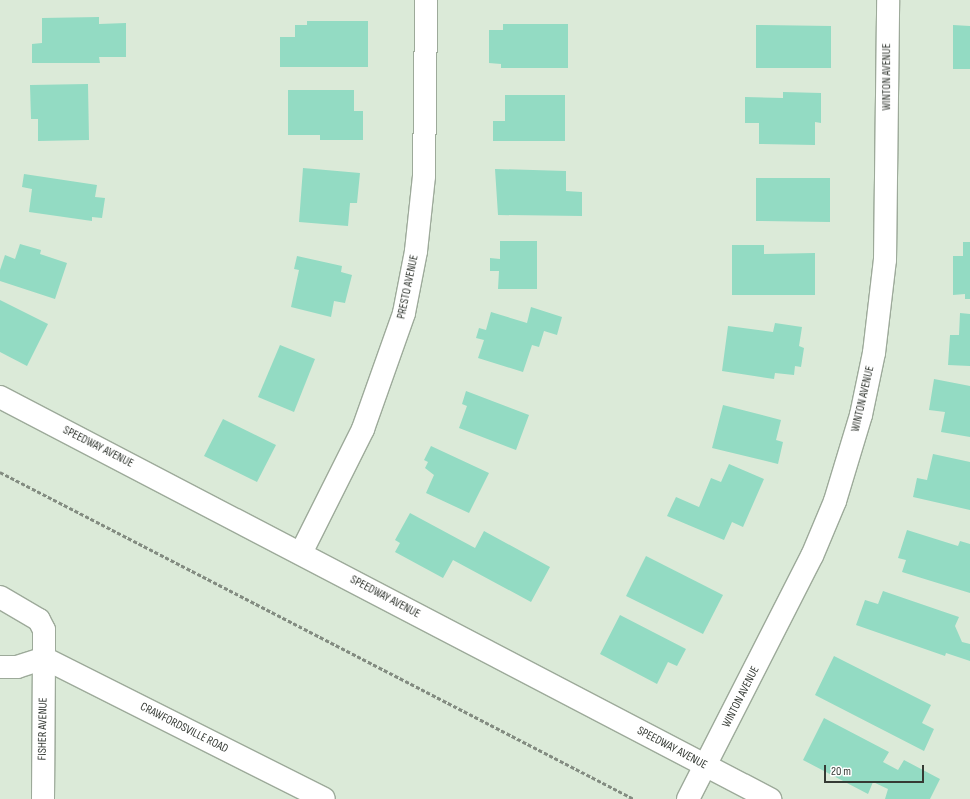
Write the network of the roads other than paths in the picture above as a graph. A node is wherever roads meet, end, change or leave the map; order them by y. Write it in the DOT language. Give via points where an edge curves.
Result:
graph roads {
  1 [pos="426,0"];
  2 [pos="888,0"];
  3 [pos="0,397"];
  4 [pos="301,553"];
  5 [pos="0,598"];
  6 [pos="44,658"];
  7 [pos="0,667"];
  8 [pos="706,766"];
  9 [pos="43,799"];
  10 [pos="324,799"];
  11 [pos="688,799"];
  12 [pos="770,799"];
  1 -- 4 [label="street, PRESTO AVENUE" via="424,176 416,251 404,313 364,429"];
  2 -- 8 [label="street, WINTON AVENUE" via="885,260 875,345 861,415 824,529"];
  3 -- 4 [label="street, SPEEDWAY AVENUE"];
  4 -- 8 [label="street, SPEEDWAY AVENUE"];
  5 -- 6 [label="street" via="39,620 44,630"];
  6 -- 7 [label="street" via="17,667"];
  6 -- 9 [label="street, FISHER AVENUE"];
  6 -- 10 [label="street, CRAWFORDSVILLE ROAD"];
  8 -- 11 [label="street, WINTON AVENUE"];
  8 -- 12 [label="street, SPEEDWAY AVENUE"];
}
